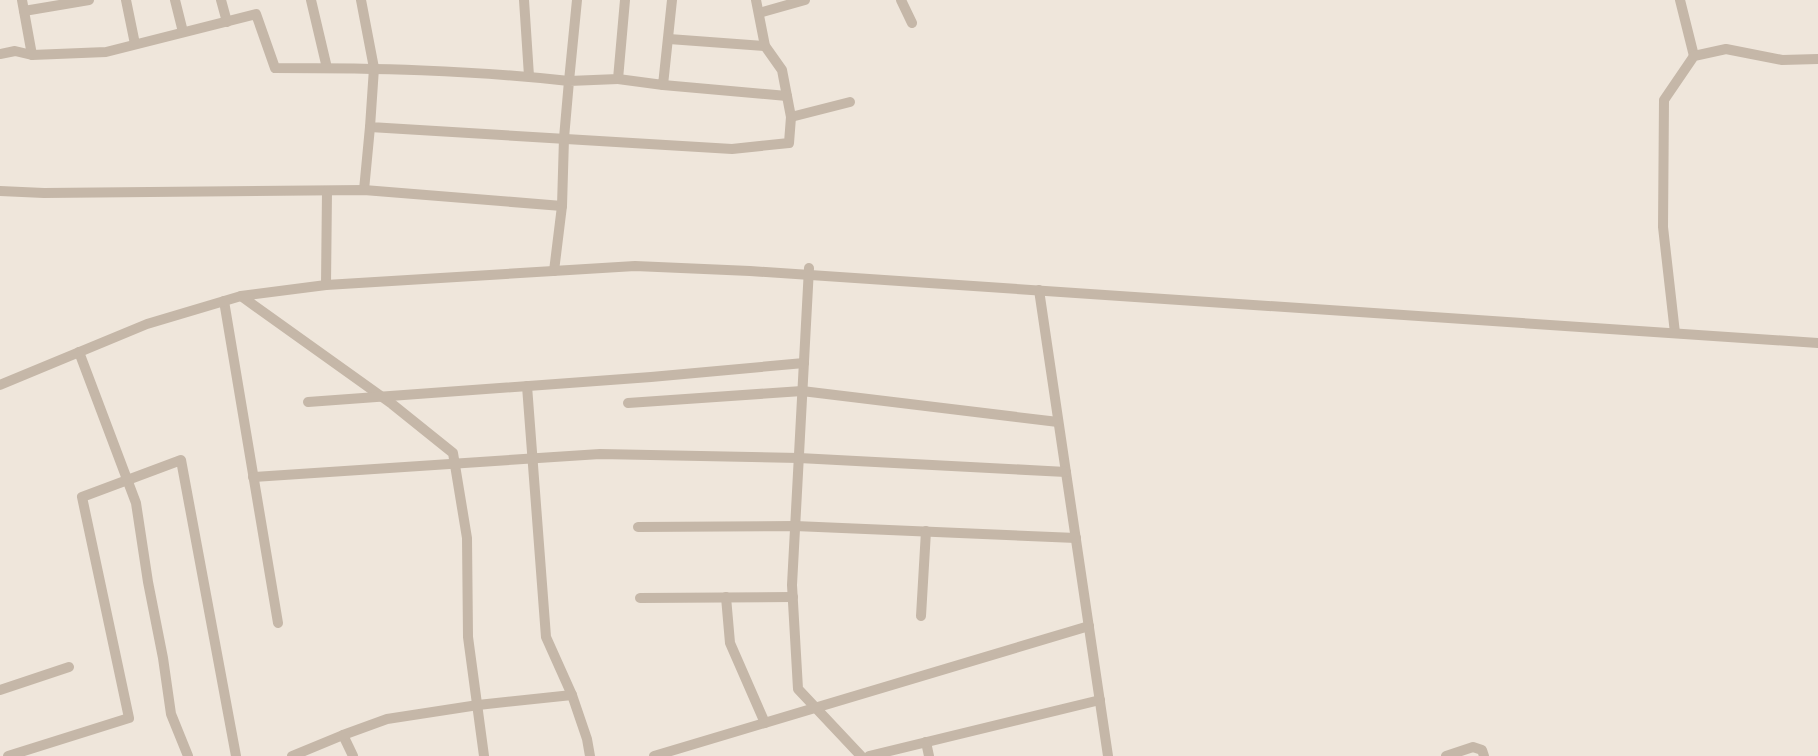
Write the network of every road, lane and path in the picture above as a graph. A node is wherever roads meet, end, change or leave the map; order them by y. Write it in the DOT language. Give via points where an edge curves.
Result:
graph roads {
  1 [pos="22,0"];
  2 [pos="89,0"];
  3 [pos="126,0"];
  4 [pos="175,0"];
  5 [pos="221,0"];
  6 [pos="311,0"];
  7 [pos="361,0"];
  8 [pos="524,0"];
  9 [pos="577,0"];
  10 [pos="625,0"];
  11 [pos="672,0"];
  12 [pos="756,0"];
  13 [pos="805,0"];
  14 [pos="901,0"];
  15 [pos="1680,0"];
  16 [pos="73,1"];
  17 [pos="24,11"];
  18 [pos="758,13"];
  19 [pos="227,22"];
  20 [pos="912,23"];
  21 [pos="184,32"];
  22 [pos="669,39"];
  23 [pos="135,44"];
  24 [pos="765,46"];
  25 [pos="0,54"];
  26 [pos="32,54"];
  27 [pos="1694,56"];
  28 [pos="1818,59"];
  29 [pos="327,68"];
  30 [pos="374,68"];
  31 [pos="529,76"];
  32 [pos="618,79"];
  33 [pos="569,81"];
  34 [pos="663,85"];
  35 [pos="787,96"];
  36 [pos="850,102"];
  37 [pos="791,117"];
  38 [pos="370,128"];
  39 [pos="564,138"];
  40 [pos="364,190"];
  41 [pos="0,191"];
  42 [pos="327,191"];
  43 [pos="562,206"];
  44 [pos="554,271"];
  45 [pos="809,272"];
  46 [pos="326,284"];
  47 [pos="1039,290"];
  48 [pos="241,296"];
  49 [pos="224,300"];
  50 [pos="1674,333"];
  51 [pos="1818,343"];
  52 [pos="79,352"];
  53 [pos="804,363"];
  54 [pos="0,385"];
  55 [pos="527,386"];
  56 [pos="802,391"];
  57 [pos="382,397"];
  58 [pos="308,402"];
  59 [pos="628,403"];
  60 [pos="1058,422"];
  61 [pos="533,458"];
  62 [pos="799,458"];
  63 [pos="454,463"];
  64 [pos="1066,472"];
  65 [pos="254,477"];
  66 [pos="127,480"];
  67 [pos="795,526"];
  68 [pos="638,527"];
  69 [pos="926,531"];
  70 [pos="1076,538"];
  71 [pos="726,597"];
  72 [pos="793,597"];
  73 [pos="640,598"];
  74 [pos="921,616"];
  75 [pos="278,623"];
  76 [pos="1089,626"];
  77 [pos="69,667"];
  78 [pos="0,690"];
  79 [pos="572,695"];
  80 [pos="1100,700"];
  81 [pos="478,705"];
  82 [pos="815,708"];
  83 [pos="765,723"];
  84 [pos="343,735"];
  85 [pos="926,742"];
  86 [pos="874,755"];
  87 [pos="8,756"];
  88 [pos="188,756"];
  89 [pos="236,756"];
  90 [pos="292,756"];
  91 [pos="353,756"];
  92 [pos="484,756"];
  93 [pos="590,756"];
  94 [pos="654,756"];
  95 [pos="861,756"];
  96 [pos="930,756"];
  97 [pos="1108,756"];
  98 [pos="1446,756"];
  99 [pos="1484,756"];
  1 -- 17 [label="street"];
  2 -- 16 [label="street"];
  3 -- 23 [label="street"];
  4 -- 21 [label="street"];
  5 -- 19 [label="street"];
  6 -- 29 [label="street"];
  7 -- 30 [label="street"];
  8 -- 31 [label="street"];
  9 -- 33 [label="street"];
  10 -- 32 [label="street"];
  11 -- 22 [label="street"];
  12 -- 18 [label="street"];
  13 -- 18 [label="street"];
  14 -- 20 [label="street"];
  15 -- 27 [label="street"];
  16 -- 17 [label="street"];
  17 -- 26 [label="street"];
  18 -- 24 [label="street"];
  19 -- 21 [label="street"];
  19 -- 29 [label="street" via="256,14 275,68"];
  21 -- 23 [label="street"];
  22 -- 24 [label="street"];
  22 -- 34 [label="street"];
  23 -- 26 [label="street" via="106,52"];
  24 -- 35 [label="street" via="782,70"];
  25 -- 26 [label="street" via="15,51"];
  27 -- 28 [label="street" via="1726,49 1782,60"];
  27 -- 50 [label="street" via="1664,100 1663,227"];
  29 -- 30 [label="street"];
  30 -- 31 [label="street"];
  30 -- 38 [label="street"];
  31 -- 33 [label="street"];
  32 -- 33 [label="street"];
  32 -- 34 [label="street"];
  33 -- 39 [label="street"];
  34 -- 35 [label="street"];
  35 -- 37 [label="street"];
  36 -- 37 [label="street"];
  37 -- 39 [label="street" via="789,143 732,149"];
  38 -- 39 [label="street"];
  38 -- 40 [label="street"];
  39 -- 43 [label="street"];
  40 -- 42 [label="street"];
  40 -- 43 [label="street"];
  41 -- 42 [label="street"];
  42 -- 46 [label="street"];
  43 -- 44 [label="street"];
  44 -- 45 [label="street" via="635,266"];
  44 -- 46 [label="street"];
  45 -- 47 [label="street"];
  45 -- 53 [label="street"];
  46 -- 48 [label="street"];
  47 -- 50 [label="street"];
  47 -- 60 [label="street"];
  48 -- 49 [label="street"];
  48 -- 57 [label="street"];
  49 -- 52 [label="street" via="147,324"];
  49 -- 65 [label="street"];
  50 -- 51 [label="street"];
  52 -- 54 [label="street"];
  52 -- 66 [label="street"];
  53 -- 55 [label="street"];
  53 -- 56 [label="street"];
  55 -- 57 [label="street"];
  55 -- 61 [label="street"];
  56 -- 59 [label="street"];
  56 -- 60 [label="street"];
  56 -- 62 [label="street"];
  57 -- 58 [label="street"];
  57 -- 63 [label="street" via="453,453"];
  60 -- 64 [label="street"];
  61 -- 62 [label="street" via="600,454"];
  61 -- 63 [label="street"];
  61 -- 79 [label="street" via="546,638"];
  62 -- 64 [label="street"];
  62 -- 67 [label="street"];
  63 -- 65 [label="street"];
  63 -- 81 [label="street" via="467,538 468,637"];
  64 -- 70 [label="street"];
  65 -- 75 [label="street"];
  66 -- 87 [label="street" via="82,496 128,718"];
  66 -- 88 [label="street" via="136,503 171,714"];
  66 -- 89 [label="street" via="181,460"];
  67 -- 68 [label="street"];
  67 -- 69 [label="street"];
  67 -- 72 [label="street"];
  69 -- 70 [label="street"];
  69 -- 74 [label="street"];
  70 -- 76 [label="street"];
  71 -- 72 [label="street"];
  71 -- 73 [label="street"];
  71 -- 83 [label="street" via="730,643"];
  72 -- 82 [label="street" via="798,690"];
  76 -- 80 [label="street"];
  76 -- 82 [label="street"];
  77 -- 78 [label="street"];
  79 -- 81 [label="street"];
  79 -- 93 [label="street"];
  80 -- 85 [label="street"];
  80 -- 97 [label="street"];
  81 -- 84 [label="street" via="387,719"];
  81 -- 92 [label="street"];
  82 -- 83 [label="street"];
  82 -- 95 [label="street"];
  83 -- 94 [label="street"];
  84 -- 90 [label="street"];
  84 -- 91 [label="street"];
  85 -- 86 [label="street"];
  85 -- 96 [label="street"];
  98 -- 99 [label="street" via="1473,747 1482,750"];
}
